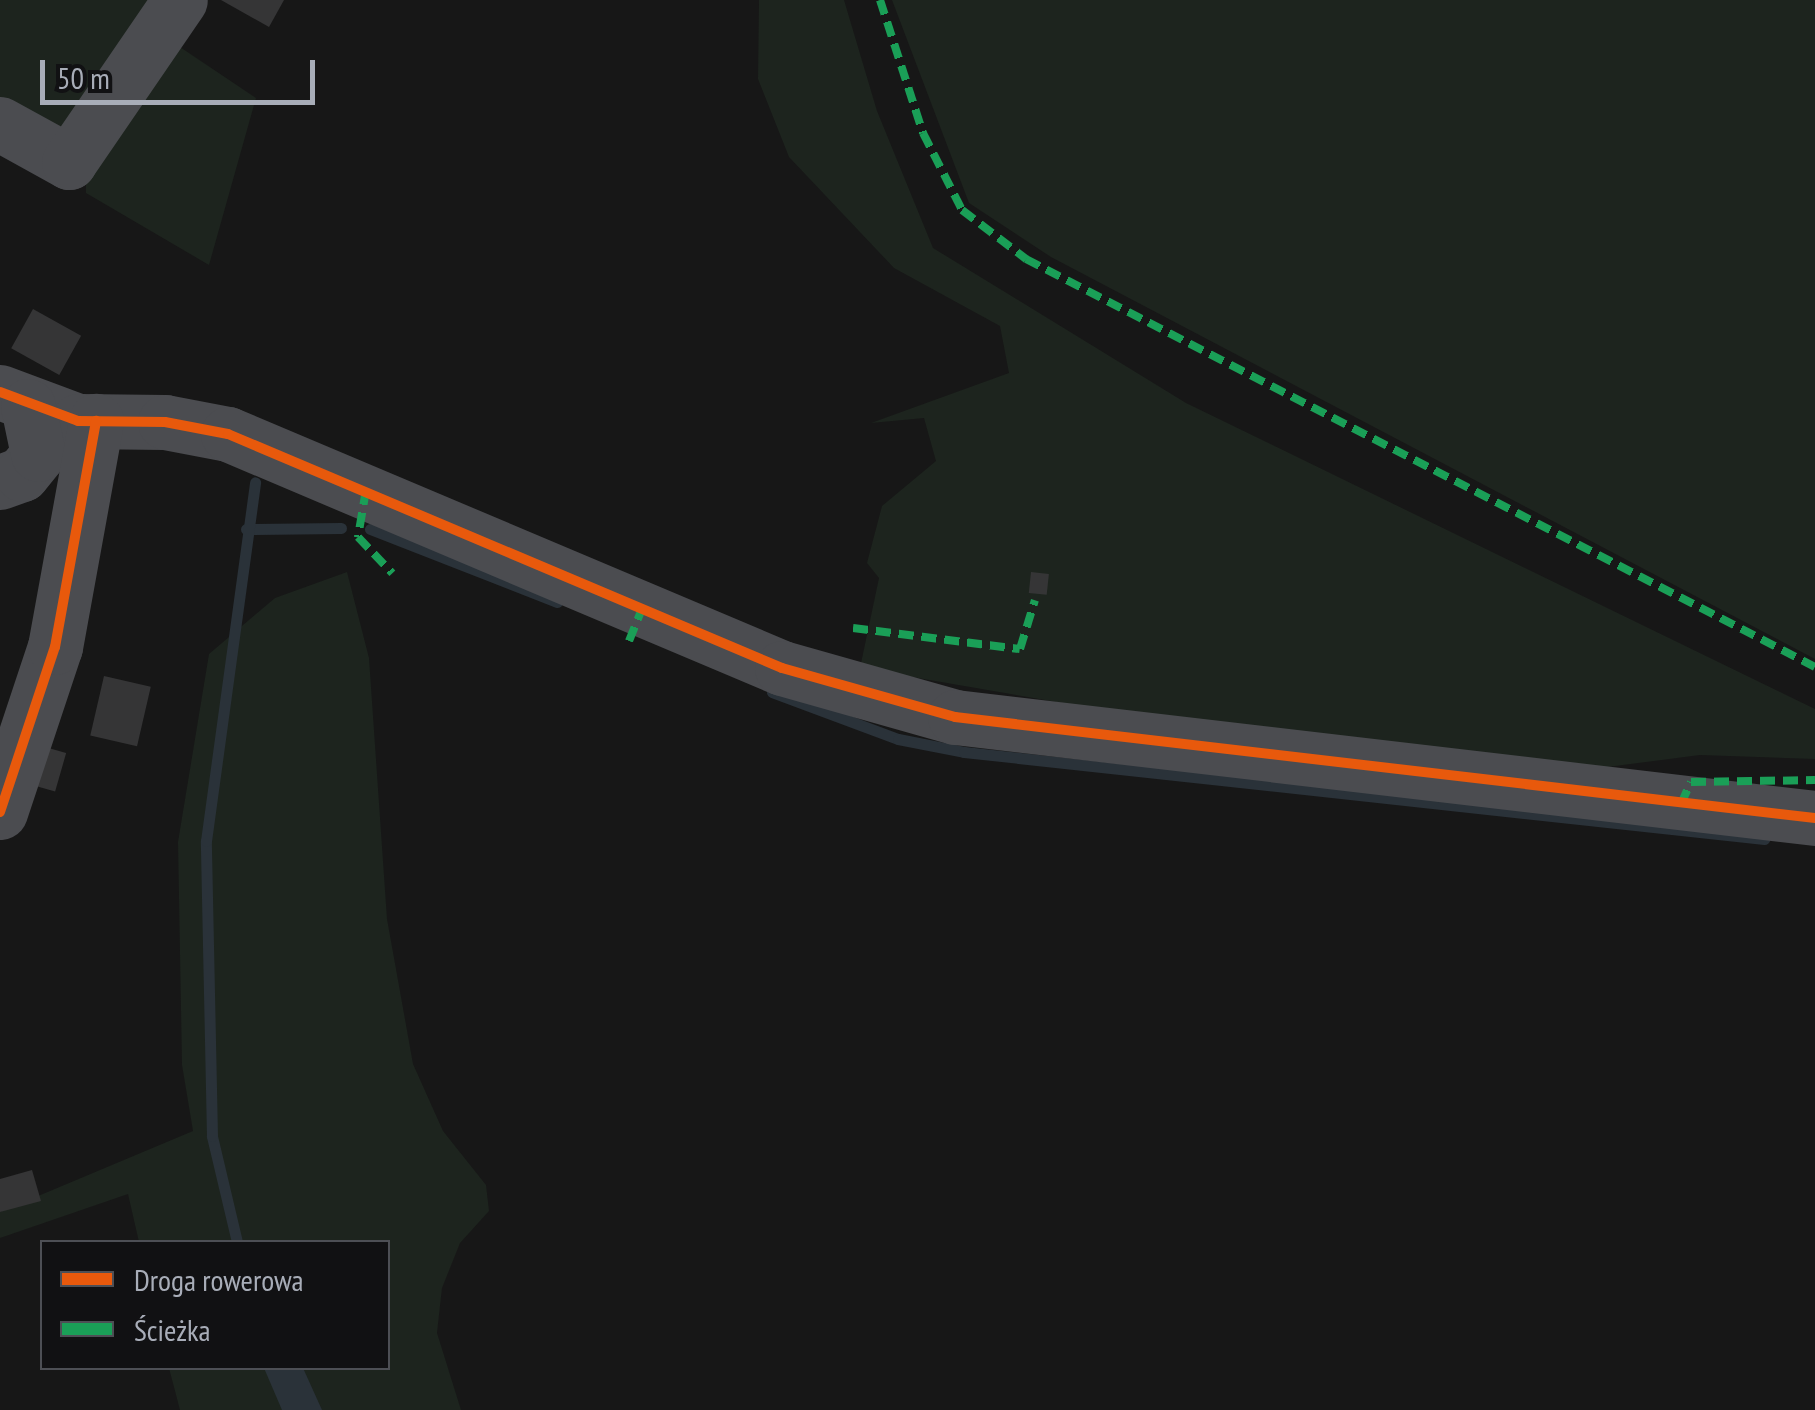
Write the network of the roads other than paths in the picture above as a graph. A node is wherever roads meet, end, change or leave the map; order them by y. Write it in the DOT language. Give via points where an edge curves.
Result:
graph roads {
  1 [pos="180,0"];
  2 [pos="0,124"];
  3 [pos="14,399"];
  4 [pos="96,421"];
  5 [pos="7,481"];
  6 [pos="82,506"];
  7 [pos="0,812"];
  8 [pos="1815,818"];
  1 -- 2 [label="street" via="142,65 69,162"];
  3 -- 4 [label="street"];
  3 -- 5 [label="street" via="38,454"];
  4 -- 6 [label="street"];
  4 -- 8 [label="street" via="228,434 782,668 955,717"];
  5 -- 6 [label="street"];
  6 -- 7 [label="street" via="55,647"];
}
